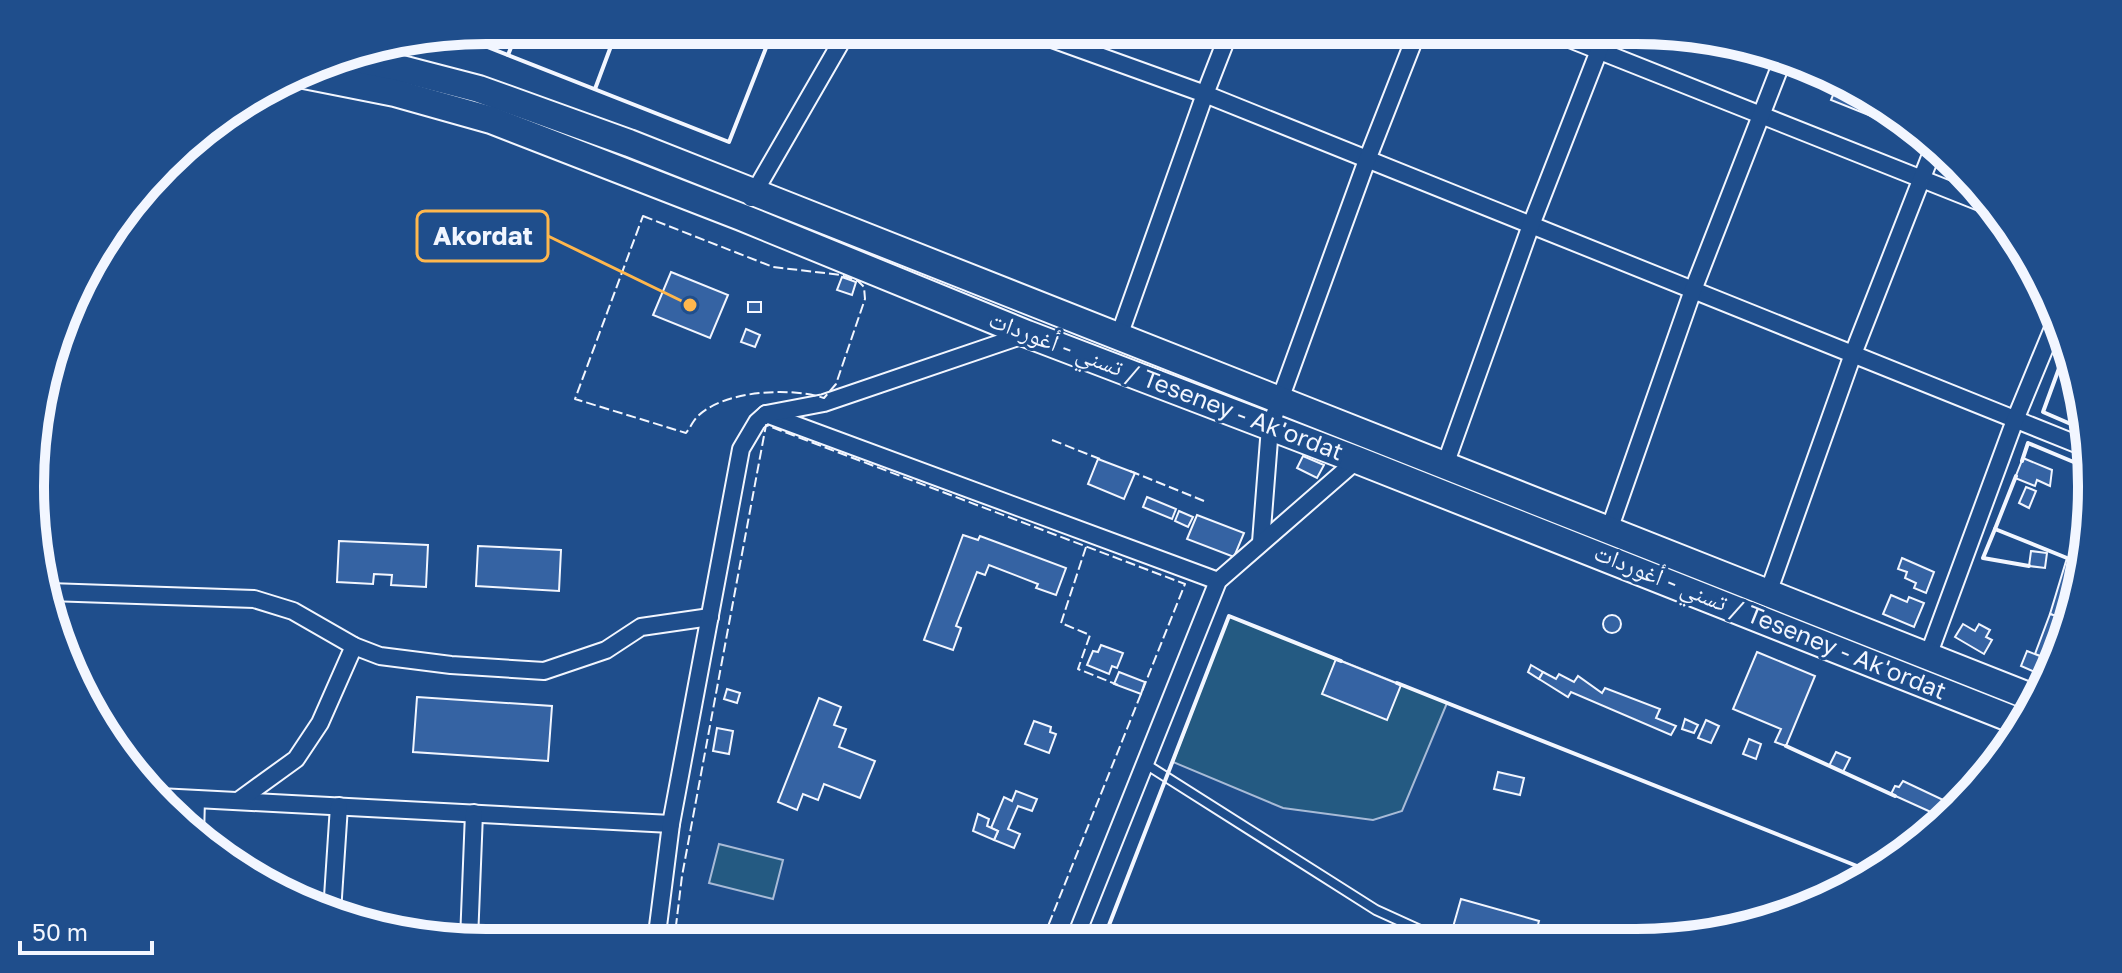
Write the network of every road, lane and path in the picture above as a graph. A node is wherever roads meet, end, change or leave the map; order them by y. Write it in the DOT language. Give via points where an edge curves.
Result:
graph roads {
  1 [pos="840,44"];
  2 [pos="1066,44"];
  3 [pos="1225,44"];
  4 [pos="1413,44"];
  5 [pos="1583,44"];
  6 [pos="1601,44"];
  7 [pos="1599,50"];
  8 [pos="364,61"];
  9 [pos="1780,68"];
  10 [pos="318,78"];
  11 [pos="1205,94"];
  12 [pos="1762,115"];
  13 [pos="1930,157"];
  14 [pos="1367,160"];
  15 [pos="1921,179"];
  16 [pos="755,192"];
  17 [pos="1971,199"];
  18 [pos="741,217"];
  19 [pos="1531,225"];
  20 [pos="1693,290"];
  21 [pos="1027,334"];
  22 [pos="2051,334"];
  23 [pos="1119,336"];
  24 [pos="1853,354"];
  25 [pos="1281,398"];
  26 [pos="766,414"];
  27 [pos="2015,420"];
  28 [pos="1270,427"];
  29 [pos="2076,444"];
  30 [pos="1357,460"];
  31 [pos="1445,465"];
  32 [pos="1609,530"];
  33 [pos="1261,542"];
  34 [pos="1218,581"];
  35 [pos="57,592"];
  36 [pos="1768,593"];
  37 [pos="710,617"];
  38 [pos="354,646"];
  39 [pos="1928,656"];
  40 [pos="2026,695"];
  41 [pos="2012,719"];
  42 [pos="1143,763"];
  43 [pos="173,798"];
  44 [pos="196,799"];
  45 [pos="238,801"];
  46 [pos="339,806"];
  47 [pos="474,813"];
  48 [pos="195,819"];
  49 [pos="671,824"];
  50 [pos="333,901"];
  51 [pos="469,928"];
  52 [pos="658,929"];
  53 [pos="1079,929"];
  54 [pos="1418,929"];
  1 -- 16 [label="street"];
  2 -- 11 [label="street"];
  3 -- 11 [label="street"];
  4 -- 14 [label="street"];
  5 -- 7 [label="street"];
  6 -- 7 [label="street"];
  7 -- 12 [label="street"];
  7 -- 19 [label="street"];
  8 -- 16 [label="main road" via="479,89"];
  9 -- 12 [label="street"];
  10 -- 18 [label="main road, تسني - أغوردات / Teseney - Ak'ordat" via="491,120"];
  11 -- 14 [label="street"];
  11 -- 23 [label="street"];
  12 -- 15 [label="street"];
  12 -- 20 [label="street"];
  13 -- 15 [label="street"];
  14 -- 19 [label="street"];
  14 -- 25 [label="street"];
  15 -- 17 [label="street"];
  15 -- 24 [label="street"];
  16 -- 18 [label="street"];
  16 -- 23 [label="main road"];
  18 -- 21 [label="main road, تسني - أغوردات / Teseney - Ak'ordat"];
  19 -- 20 [label="street"];
  19 -- 31 [label="street"];
  20 -- 24 [label="street"];
  20 -- 32 [label="street"];
  21 -- 26 [label="street" via="824,403"];
  21 -- 28 [label="main road, تسني - أغوردات / Teseney - Ak'ordat"];
  22 -- 27 [label="street"];
  23 -- 25 [label="main road"];
  24 -- 27 [label="street"];
  24 -- 36 [label="street"];
  25 -- 28 [label="street"];
  25 -- 31 [label="main road"];
  26 -- 34 [label="street"];
  26 -- 37 [label="street" via="741,449"];
  27 -- 29 [label="street"];
  27 -- 39 [label="street"];
  28 -- 30 [label="main road, تسني - أغوردات / Teseney - Ak'ordat"];
  28 -- 33 [label="street"];
  30 -- 33 [label="street"];
  30 -- 41 [label="main road, تسني - أغوردات / Teseney - Ak'ordat"];
  31 -- 32 [label="main road"];
  32 -- 36 [label="main road"];
  33 -- 34 [label="street"];
  34 -- 42 [label="street"];
  35 -- 38 [label="street" via="254,599 293,611"];
  36 -- 39 [label="main road"];
  37 -- 38 [label="street" via="641,627 606,650 544,671 394,658"];
  37 -- 49 [label="street"];
  38 -- 45 [label="street" via="320,723 296,759"];
  39 -- 40 [label="main road"];
  42 -- 53 [label="street"];
  42 -- 54 [label="lane" via="1376,910"];
  43 -- 44 [label="street"];
  44 -- 45 [label="street"];
  44 -- 48 [label="street"];
  45 -- 46 [label="street"];
  46 -- 47 [label="street"];
  46 -- 50 [label="street"];
  47 -- 49 [label="street"];
  47 -- 51 [label="street"];
  49 -- 52 [label="street"];
}
